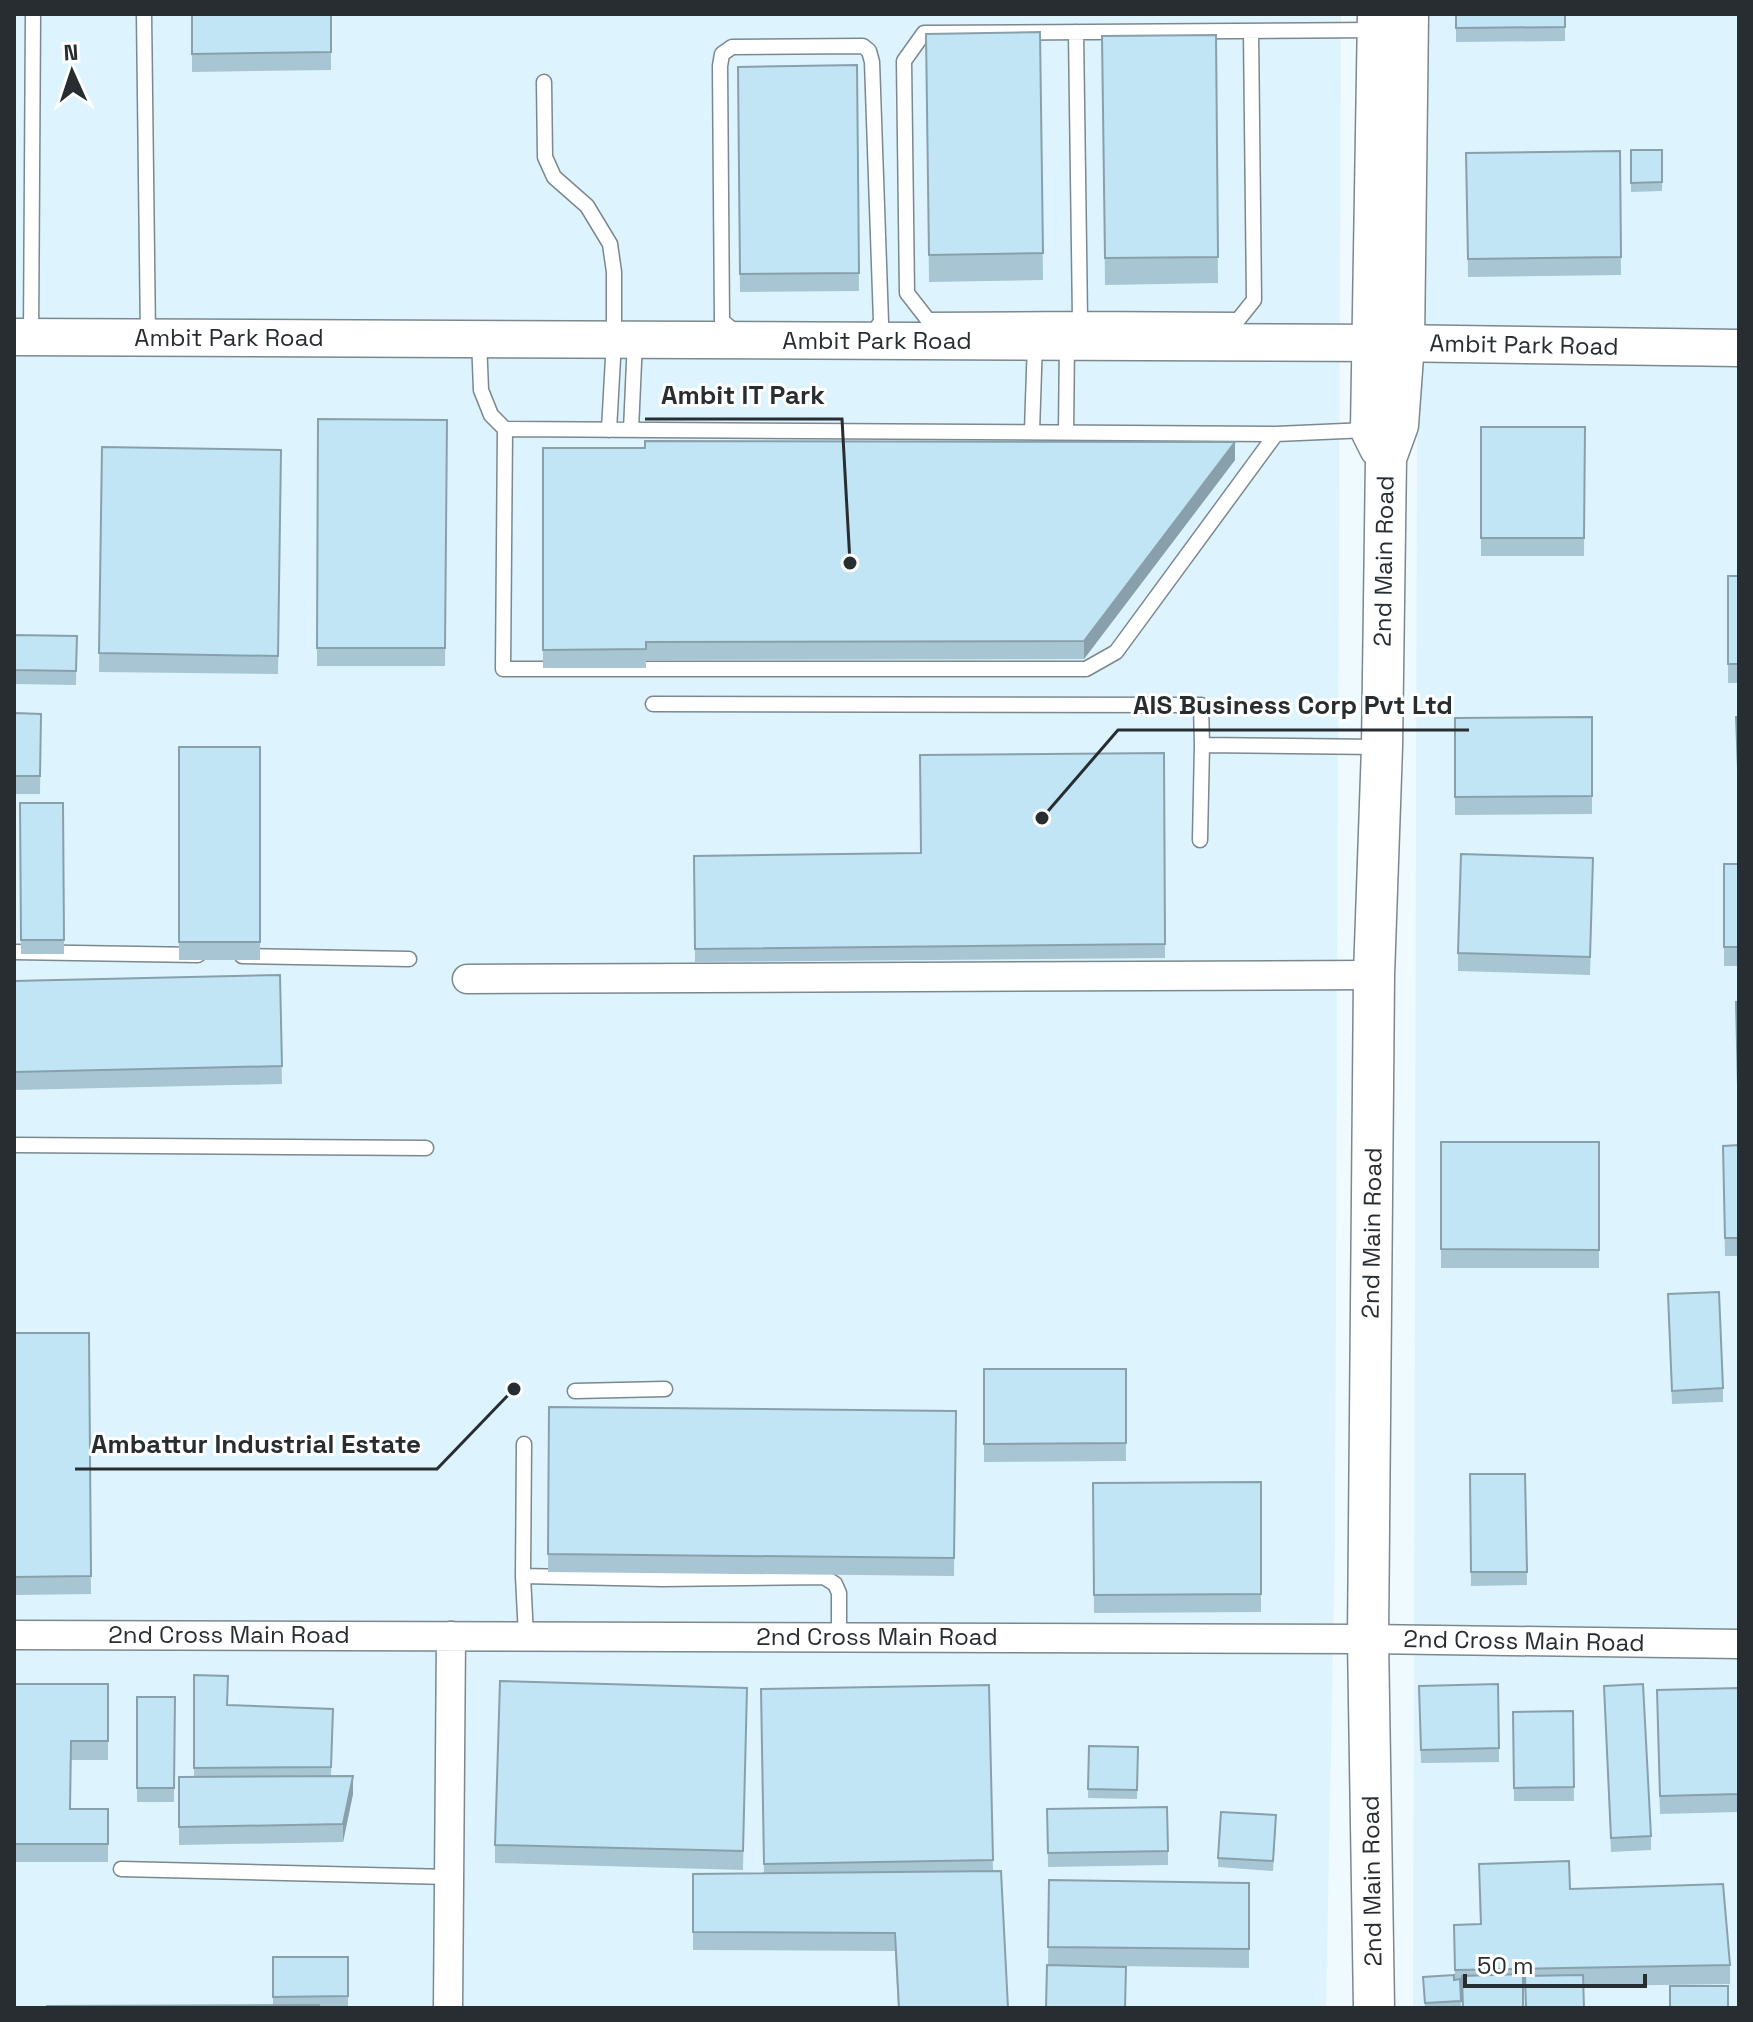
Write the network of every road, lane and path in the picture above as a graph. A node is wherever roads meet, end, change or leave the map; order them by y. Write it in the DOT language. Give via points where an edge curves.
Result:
graph roads {
  1 [pos="33,14"];
  2 [pos="144,14"];
  3 [pos="1388,19"];
  4 [pos="1251,31"];
  5 [pos="1076,32"];
  6 [pos="544,82"];
  7 [pos="1066,336"];
  8 [pos="22,337"];
  9 [pos="148,337"];
  10 [pos="774,337"];
  11 [pos="860,337"];
  12 [pos="479,339"];
  13 [pos="625,340"];
  14 [pos="1389,343"];
  15 [pos="1739,348"];
  16 [pos="505,429"];
  17 [pos="609,430"];
  18 [pos="631,430"];
  19 [pos="1032,431"];
  20 [pos="1066,432"];
  21 [pos="1276,434"];
  22 [pos="1378,444"];
  23 [pos="653,704"];
  24 [pos="1202,745"];
  25 [pos="1382,747"];
  26 [pos="1200,840"];
  27 [pos="14,952"];
  28 [pos="409,959"];
  29 [pos="1374,975"];
  30 [pos="467,979"];
  31 [pos="14,1145"];
  32 [pos="426,1148"];
  33 [pos="665,1389"];
  34 [pos="575,1391"];
  35 [pos="524,1444"];
  36 [pos="523,1576"];
  37 [pos="14,1635"];
  38 [pos="451,1636"];
  39 [pos="526,1636"];
  40 [pos="839,1637"];
  41 [pos="1368,1639"];
  42 [pos="1739,1644"];
  43 [pos="121,1869"];
  44 [pos="449,1877"];
  45 [pos="448,2008"];
  46 [pos="1374,2008"];
  1 -- 8 [label="lane"];
  2 -- 9 [label="lane"];
  3 -- 4 [label="lane"];
  3 -- 14 [label="main road, 2nd Main Road"];
  4 -- 5 [label="lane"];
  4 -- 7 [label="lane" via="1254,300 1238,320"];
  5 -- 7 [label="lane"];
  5 -- 7 [label="lane" via="924,33 904,61 907,293 928,320"];
  6 -- 13 [label="lane" via="545,157 554,177 587,206 610,244"];
  7 -- 11 [label="street, Ambit Park Road"];
  7 -- 14 [label="street, Ambit Park Road"];
  7 -- 19 [label="lane"];
  7 -- 20 [label="lane"];
  8 -- 9 [label="street, Ambit Park Road"];
  9 -- 12 [label="street, Ambit Park Road"];
  10 -- 11 [label="street, Ambit Park Road"];
  10 -- 11 [label="lane" via="733,330 722,321 720,66 722,54 732,47 863,46 869,51 881,322"];
  10 -- 13 [label="street, Ambit Park Road"];
  12 -- 13 [label="street, Ambit Park Road"];
  12 -- 16 [label="lane" via="481,390 491,415"];
  13 -- 17 [label="lane"];
  13 -- 18 [label="lane"];
  14 -- 15 [label="street, Ambit Park Road"];
  14 -- 22 [label="main road, 2nd Main Road"];
  16 -- 17 [label="lane"];
  16 -- 21 [label="lane" via="503,669 1086,669 1116,652"];
  17 -- 18 [label="lane"];
  18 -- 19 [label="lane"];
  19 -- 20 [label="lane"];
  20 -- 21 [label="lane"];
  21 -- 22 [label="lane"];
  22 -- 25 [label="main road, 2nd Main Road"];
  23 -- 24 [label="lane" via="1201,705"];
  24 -- 25 [label="lane"];
  24 -- 26 [label="lane"];
  25 -- 29 [label="main road, 2nd Main Road"];
  27 -- 28 [label="lane"];
  29 -- 30 [label="street"];
  29 -- 41 [label="main road, 2nd Main Road"];
  31 -- 32 [label="lane"];
  33 -- 34 [label="lane"];
  35 -- 36 [label="lane"];
  36 -- 39 [label="lane"];
  36 -- 40 [label="lane" via="824,1577 839,1593"];
  37 -- 38 [label="street, 2nd Cross Main Road"];
  38 -- 39 [label="street, 2nd Cross Main Road"];
  38 -- 44 [label="street"];
  39 -- 40 [label="street, 2nd Cross Main Road"];
  40 -- 41 [label="street, 2nd Cross Main Road"];
  41 -- 42 [label="street, 2nd Cross Main Road"];
  41 -- 46 [label="main road, 2nd Main Road"];
  43 -- 44 [label="lane"];
  44 -- 45 [label="street"];
}
